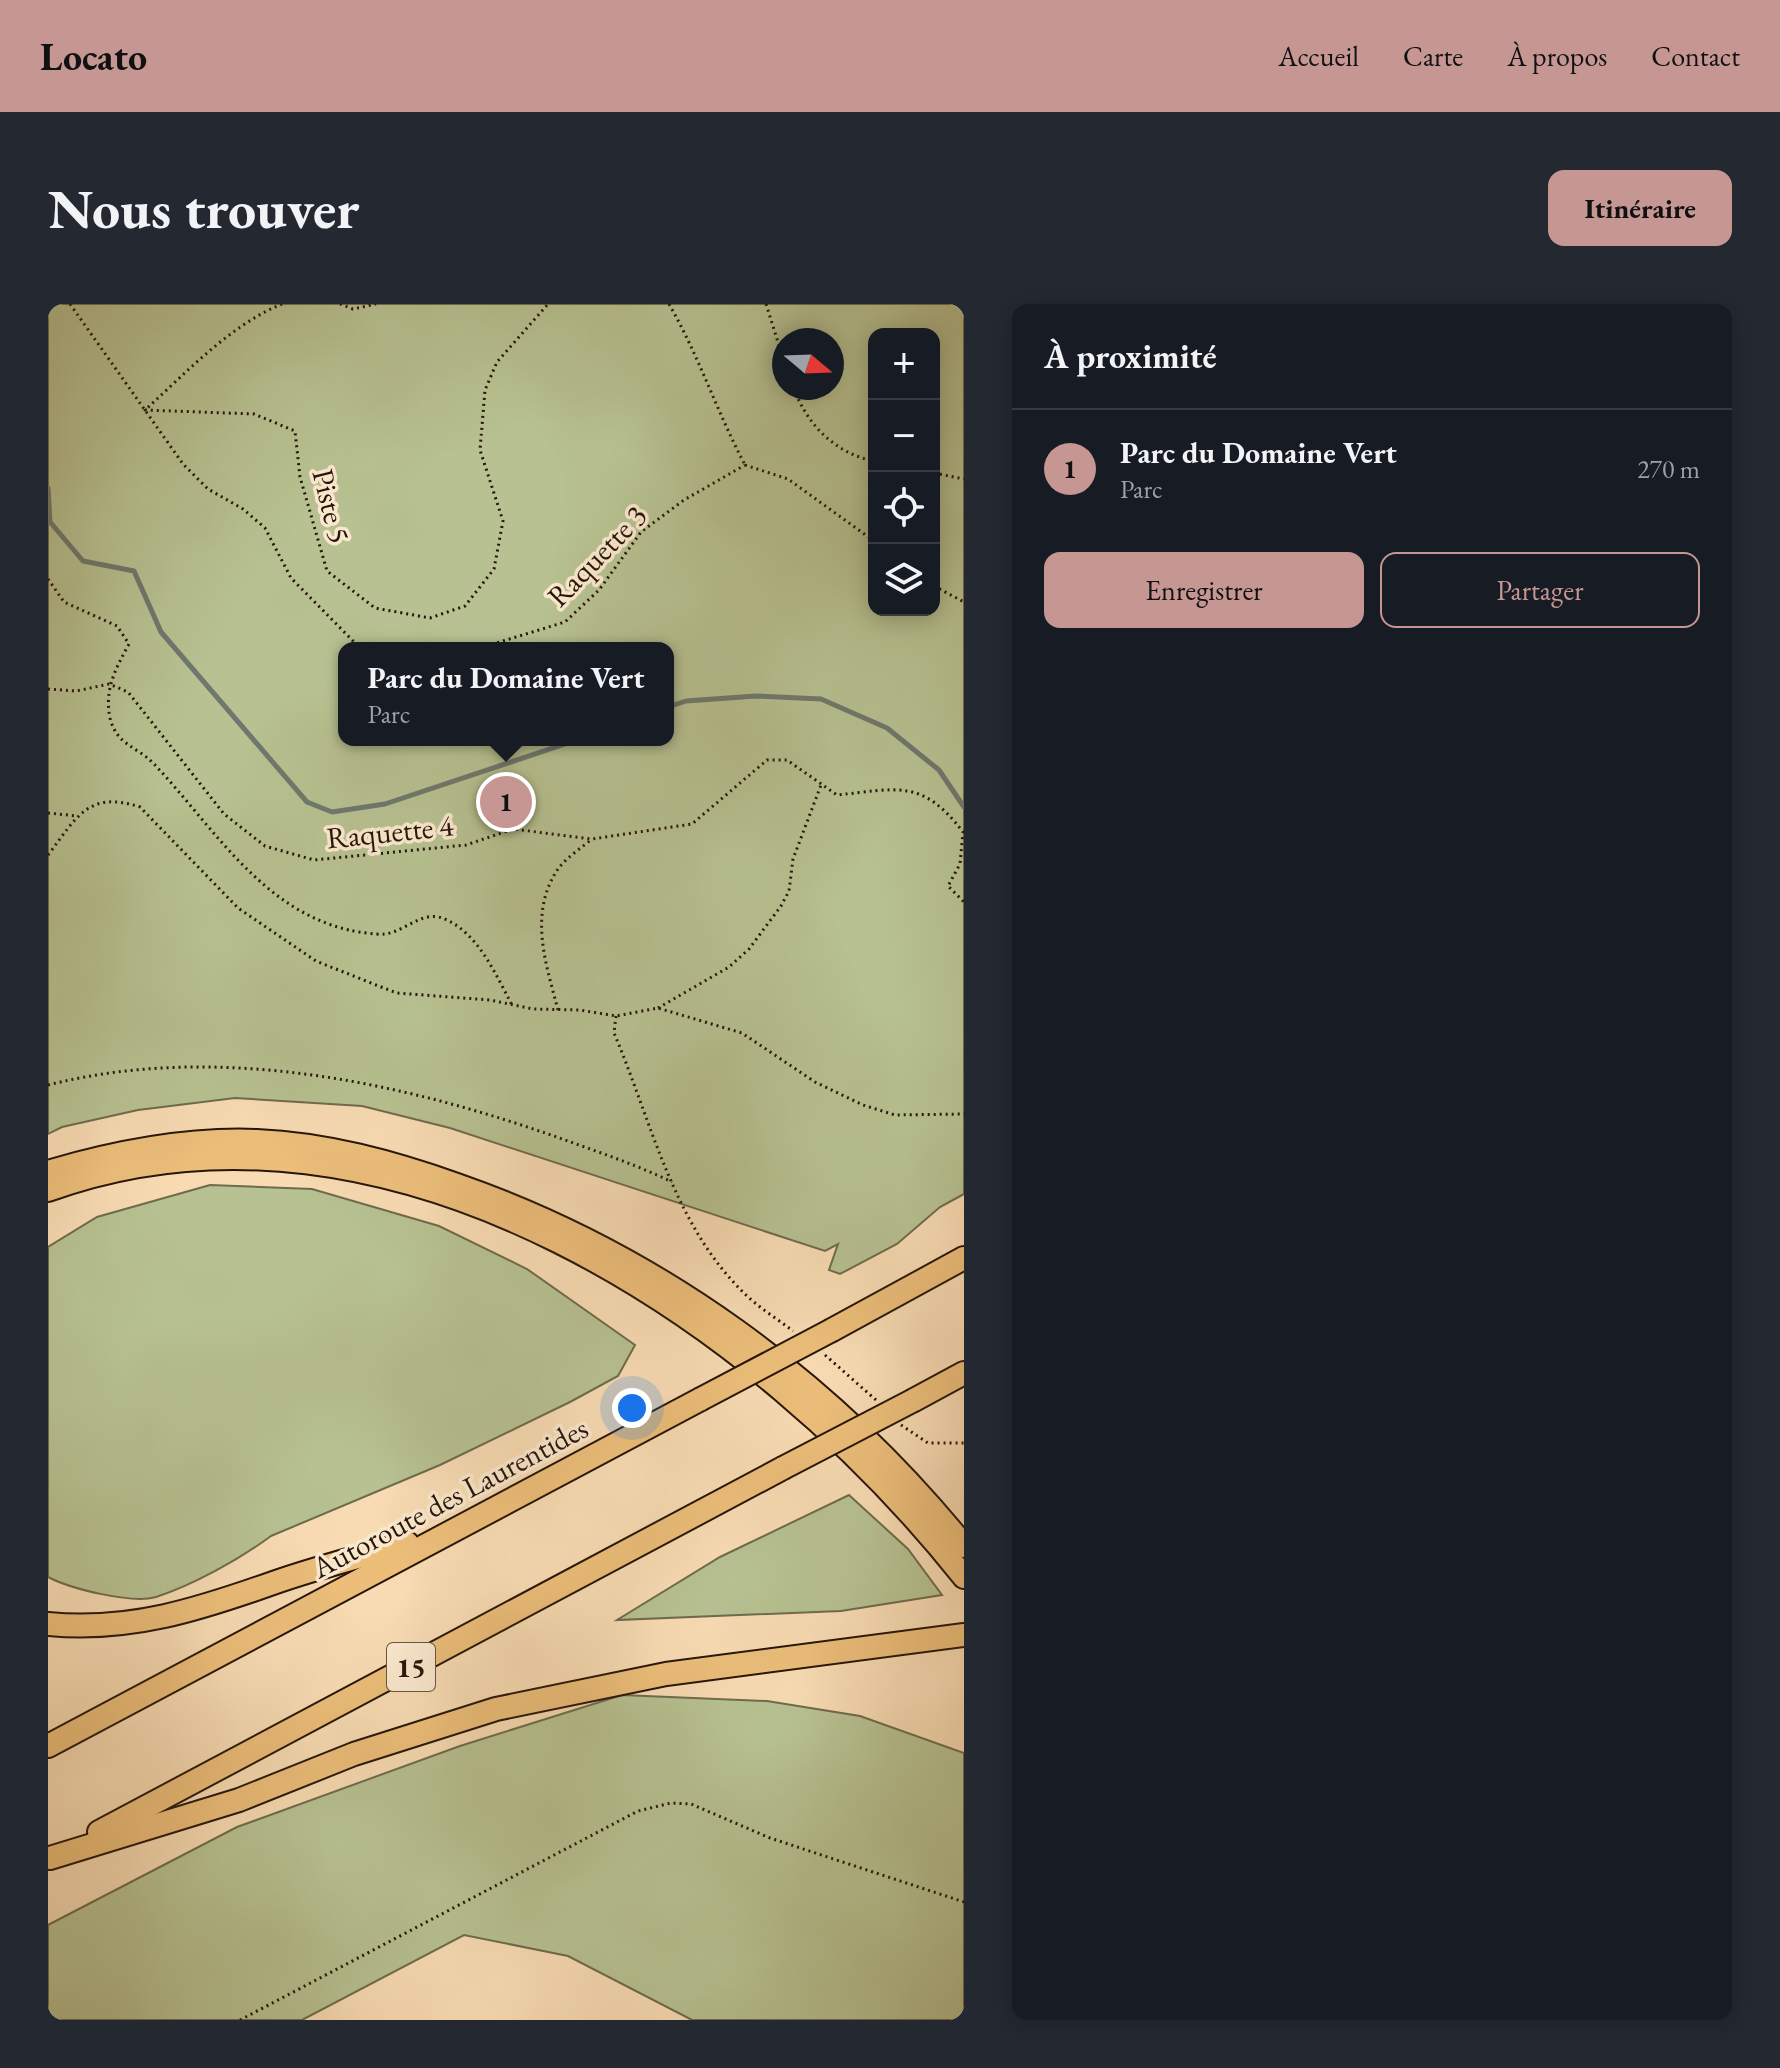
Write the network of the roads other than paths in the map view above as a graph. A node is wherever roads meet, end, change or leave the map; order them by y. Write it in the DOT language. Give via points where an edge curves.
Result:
graph roads {
  1 [pos="48,1172"];
  2 [pos="48,1190"];
  3 [pos="964,1258"];
  4 [pos="964,1373"];
  5 [pos="453,1529"];
  6 [pos="964,1546"];
  7 [pos="964,1577"];
  8 [pos="48,1624"];
  9 [pos="964,1635"];
  10 [pos="48,1746"];
  11 [pos="49,1859"];
  1 -- 6 [label="highway" via="159,1146 258,1141 369,1157 519,1208 637,1267 752,1342 841,1414"];
  2 -- 7 [label="highway" via="142,1165 207,1158 276,1159 377,1175 519,1226 629,1280 755,1365 875,1474"];
  3 -- 5 [label="highway, Autoroute des Laurentides, bridge"];
  4 -- 11 [label="highway, 15, bridge"];
  5 -- 8 [label="highway" via="155,1620 108,1626"];
  5 -- 10 [label="highway, Autoroute des Laurentides"];
  9 -- 11 [label="highway" via="666,1674 496,1709 354,1754 239,1800"];
}
